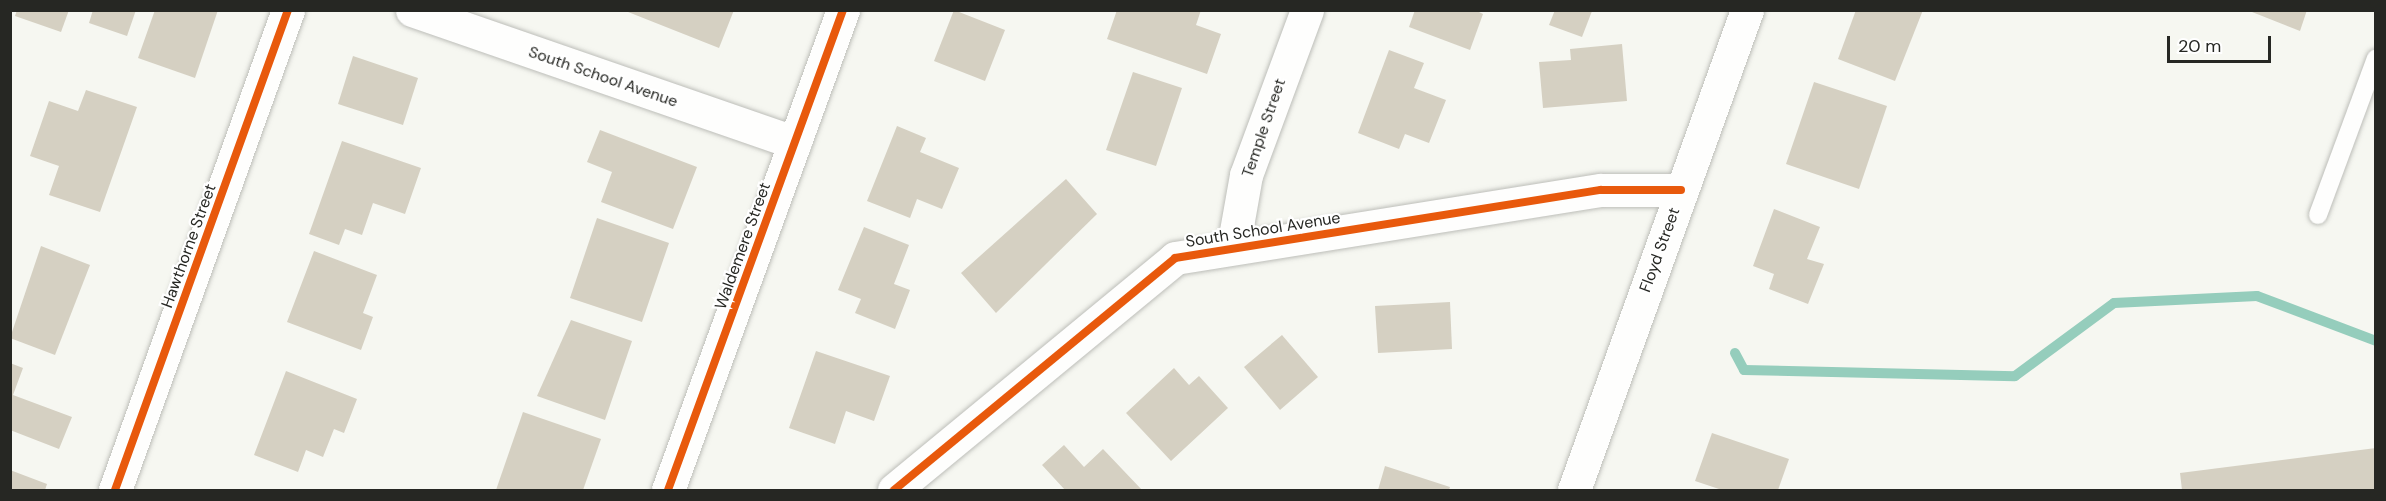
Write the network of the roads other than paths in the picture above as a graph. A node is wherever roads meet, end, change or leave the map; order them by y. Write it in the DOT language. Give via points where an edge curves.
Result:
graph roads {
  1 [pos="288,10"];
  2 [pos="412,10"];
  3 [pos="843,10"];
  4 [pos="1306,10"];
  5 [pos="1747,10"];
  6 [pos="2376,58"];
  7 [pos="795,143"];
  8 [pos="1681,190"];
  9 [pos="2318,215"];
  10 [pos="1233,248"];
  11 [pos="115,490"];
  12 [pos="668,490"];
  13 [pos="894,490"];
  14 [pos="1574,490"];
  1 -- 11 [label="street, Hawthorne Street"];
  2 -- 7 [label="street, South School Avenue"];
  3 -- 7 [label="street, Waldemere Street"];
  4 -- 10 [label="street, Temple Street" via="1246,175"];
  5 -- 8 [label="street, Floyd Street"];
  6 -- 9 [label="lane"];
  7 -- 12 [label="street, Waldemere Street"];
  8 -- 10 [label="street, South School Avenue" via="1600,190"];
  8 -- 14 [label="street, Floyd Street"];
  10 -- 13 [label="street, South School Avenue" via="1166,264"];
}
